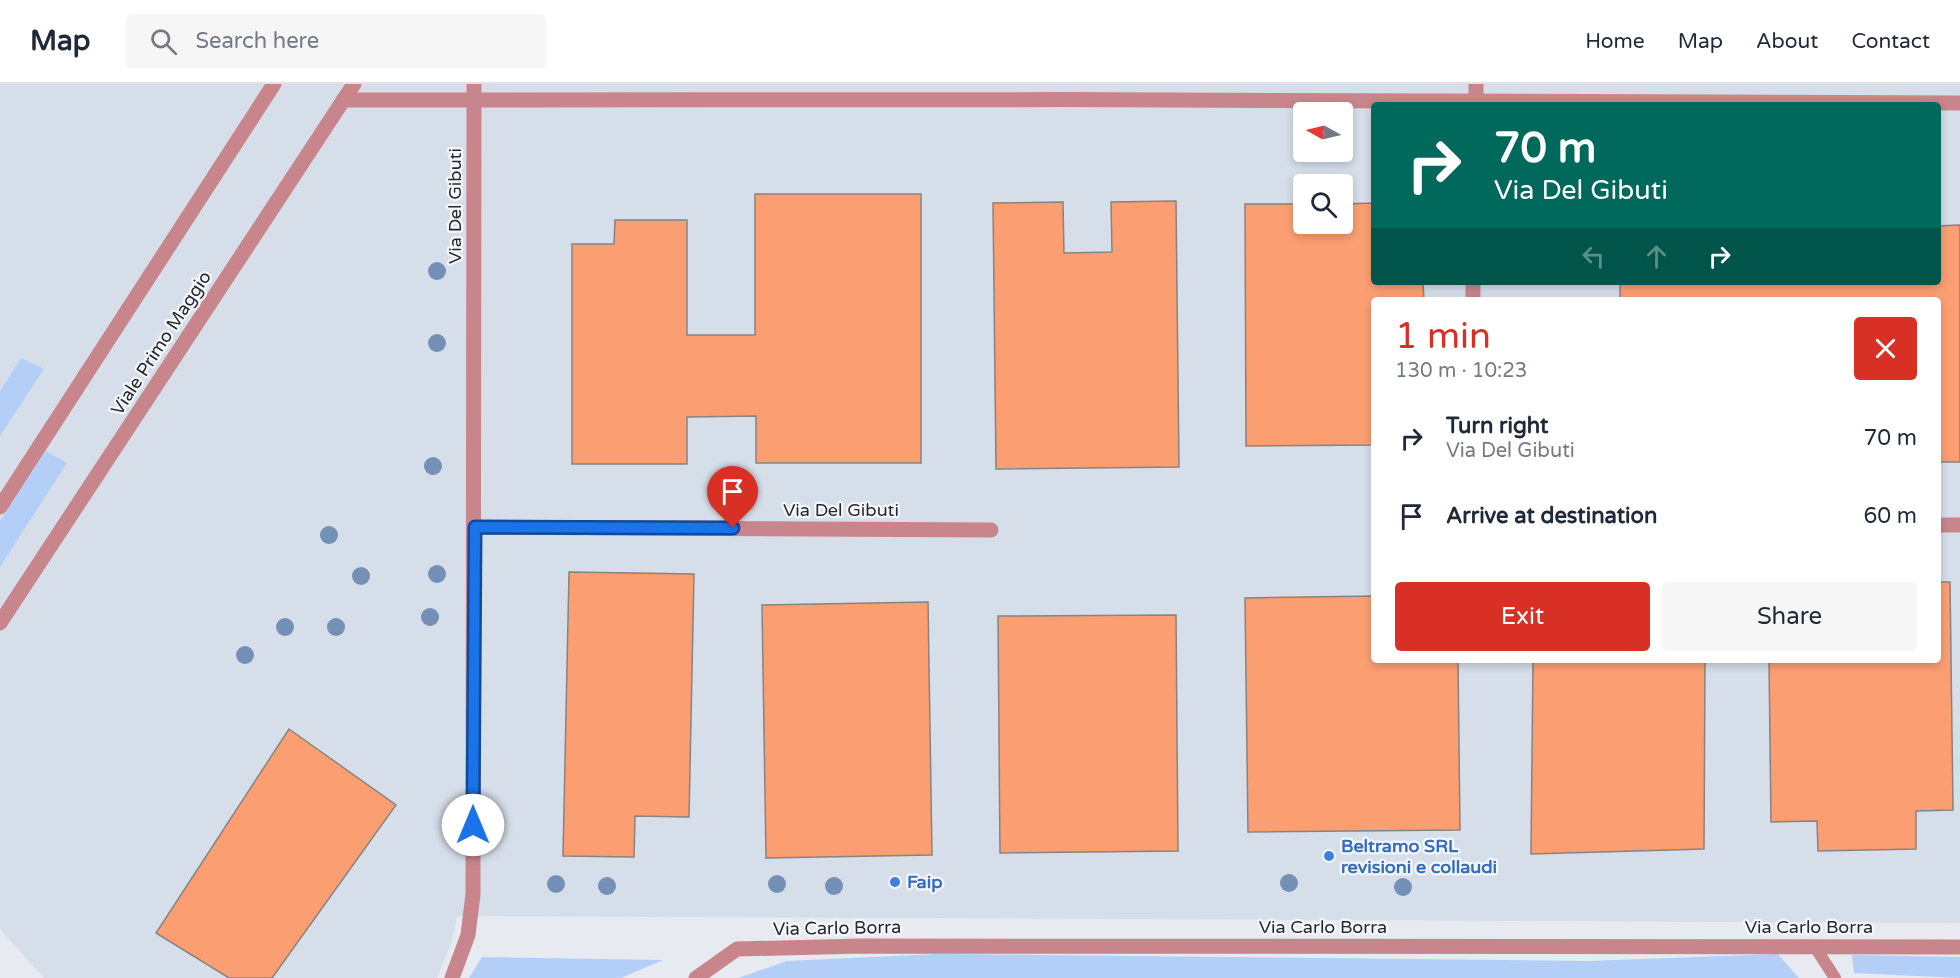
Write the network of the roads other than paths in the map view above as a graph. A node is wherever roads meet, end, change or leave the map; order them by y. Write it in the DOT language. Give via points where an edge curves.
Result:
graph roads {
  1 [pos="274,84"];
  2 [pos="354,84"];
  3 [pos="474,84"];
  4 [pos="1476,96"];
  5 [pos="343,100"];
  6 [pos="475,100"];
  7 [pos="1891,102"];
  8 [pos="1941,103"];
  9 [pos="1960,103"];
  10 [pos="0,507"];
  11 [pos="1941,525"];
  12 [pos="1960,525"];
  13 [pos="475,527"];
  14 [pos="991,530"];
  15 [pos="0,623"];
  16 [pos="1815,947"];
  17 [pos="1960,947"];
  18 [pos="452,978"];
  19 [pos="696,978"];
  20 [pos="1835,978"];
  1 -- 10 [label="street"];
  2 -- 5 [label="street, Viale Primo Maggio"];
  3 -- 6 [label="street, Via Del Gibuti"];
  4 -- 6 [label="street"];
  4 -- 7 [label="street"];
  5 -- 6 [label="street"];
  5 -- 15 [label="street, Viale Primo Maggio"];
  6 -- 13 [label="street, Via Del Gibuti"];
  8 -- 9 [label="street"];
  11 -- 12 [label="street"];
  13 -- 14 [label="street, Via Del Gibuti"];
  13 -- 18 [label="street, Via Del Gibuti" via="473,894 468,935"];
  16 -- 17 [label="street, Via Carlo Borra"];
  16 -- 19 [label="street, Via Carlo Borra" via="738,949"];
  16 -- 20 [label="lane"];
}
